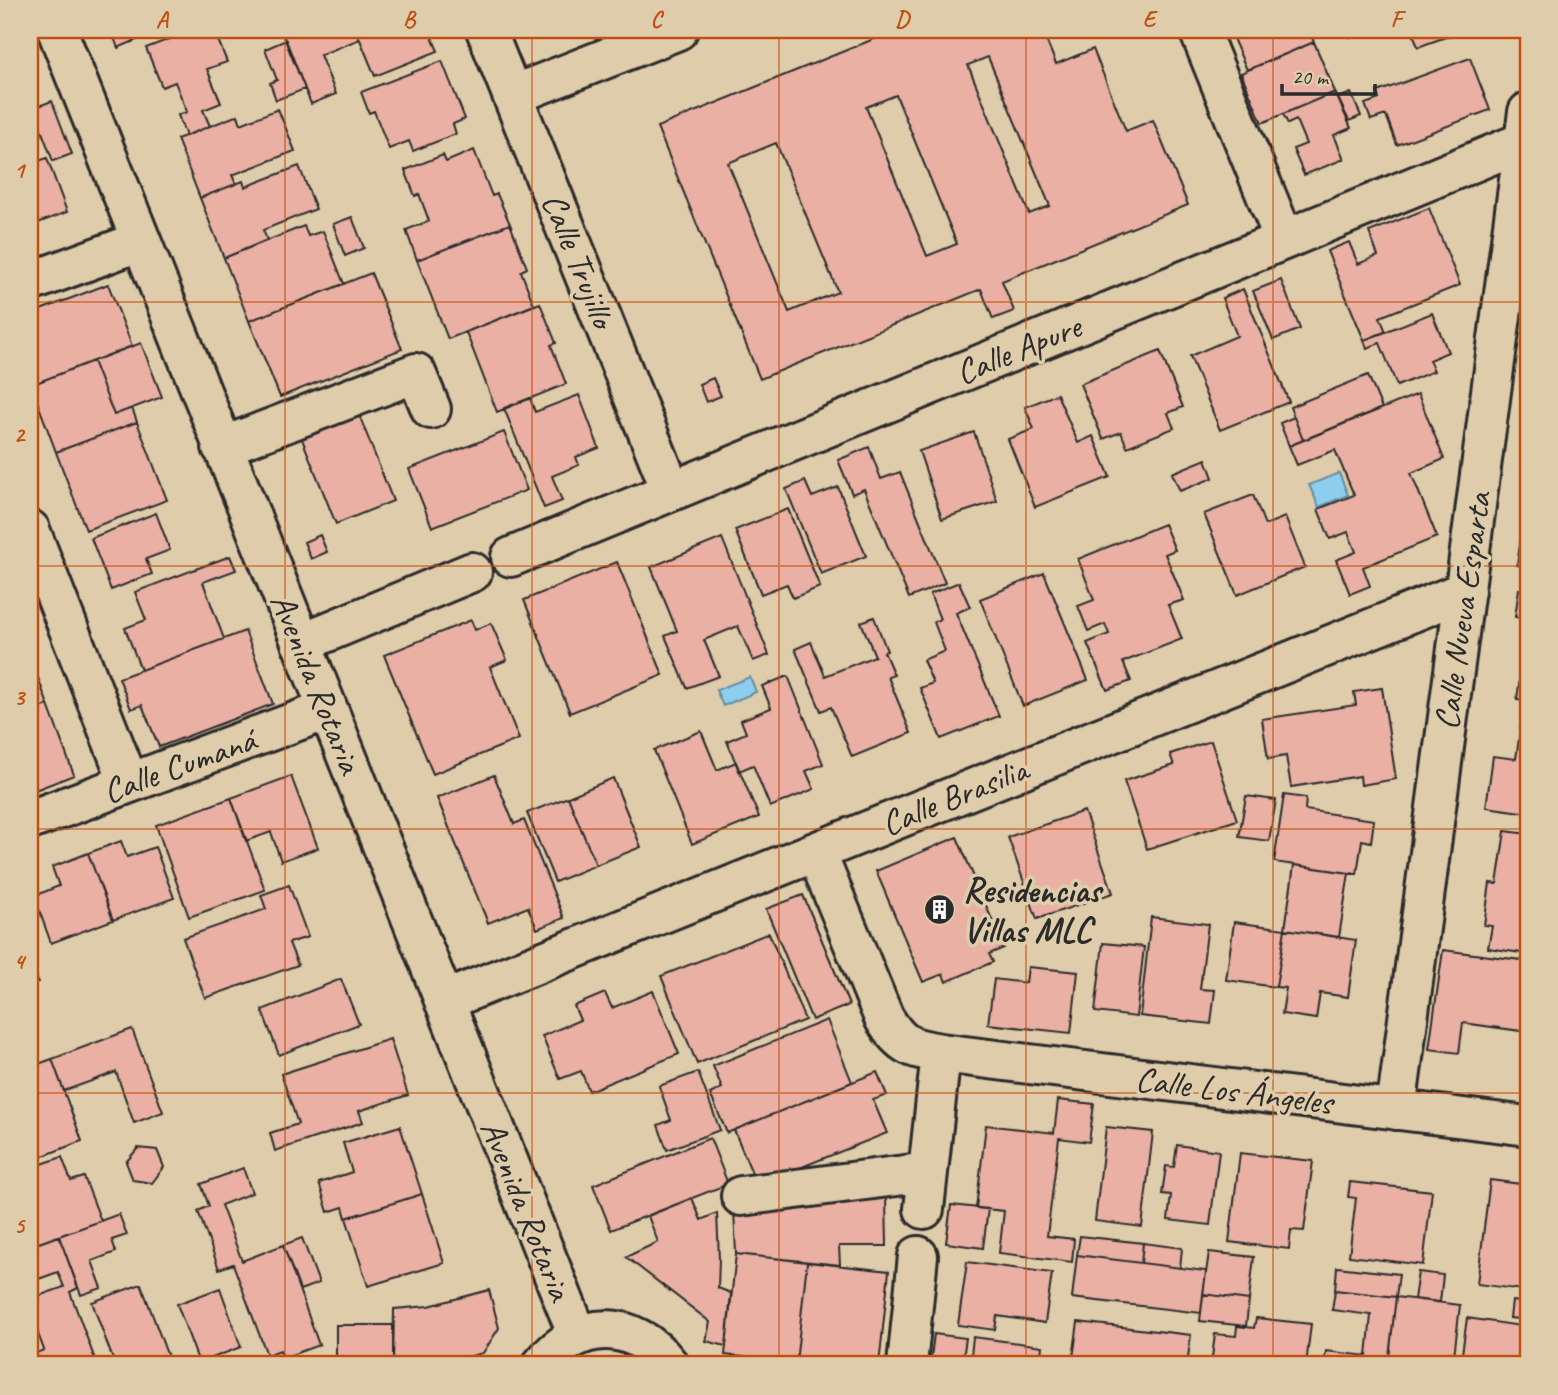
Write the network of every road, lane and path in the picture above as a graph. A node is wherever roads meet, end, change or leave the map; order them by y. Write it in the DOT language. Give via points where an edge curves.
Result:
graph roads {
  1 [pos="57,30"];
  2 [pos="486,30"];
  3 [pos="678,30"];
  4 [pos="1199,30"];
  5 [pos="513,95"];
  6 [pos="1526,126"];
  7 [pos="1284,239"];
  8 [pos="141,241"];
  9 [pos="30,282"];
  10 [pos="431,409"];
  11 [pos="222,447"];
  12 [pos="671,490"];
  13 [pos="30,530"];
  14 [pos="511,556"];
  15 [pos="472,572"];
  16 [pos="1465,591"];
  17 [pos="301,643"];
  18 [pos="327,710"];
  19 [pos="129,783"];
  20 [pos="30,820"];
  21 [pos="816,852"];
  22 [pos="444,1001"];
  23 [pos="941,1053"];
  24 [pos="1396,1110"];
  25 [pos="1528,1126"];
  26 [pos="928,1172"];
  27 [pos="741,1196"];
  28 [pos="924,1209"];
  29 [pos="918,1256"];
  30 [pos="578,1336"];
  31 [pos="542,1365"];
  32 [pos="669,1365"];
  33 [pos="906,1365"];
  1 -- 8 [label="street, Avenida Rotaria"];
  2 -- 5 [label="street, Calle Trujillo"];
  3 -- 5 [label="street"];
  4 -- 7 [label="street"];
  5 -- 12 [label="street, Calle Trujillo"];
  6 -- 7 [label="street, Calle Apure"];
  6 -- 16 [label="street, Calle Nueva Esparta"];
  7 -- 12 [label="street, Calle Apure"];
  8 -- 9 [label="street"];
  8 -- 11 [label="street, Avenida Rotaria"];
  10 -- 11 [label="street" via="416,373"];
  11 -- 17 [label="street, Avenida Rotaria"];
  12 -- 14 [label="street, Calle Apure"];
  13 -- 19 [label="street"];
  15 -- 17 [label="street"];
  16 -- 21 [label="street, Calle Brasilia"];
  16 -- 24 [label="street, Calle Nueva Esparta"];
  17 -- 18 [label="street, Avenida Rotaria"];
  18 -- 19 [label="street, Calle Cumaná"];
  18 -- 22 [label="street, Avenida Rotaria"];
  19 -- 20 [label="street, Calle Cumaná"];
  21 -- 22 [label="street, Calle Brasilia"];
  21 -- 23 [label="street, Calle Los Ángeles" via="891,1030 906,1045"];
  22 -- 30 [label="street, Avenida Rotaria"];
  23 -- 24 [label="street, Calle Los Ángeles"];
  23 -- 26 [label="street"];
  24 -- 25 [label="street, Calle Los Ángeles"];
  26 -- 27 [label="street"];
  26 -- 28 [label="street"];
  29 -- 33 [label="street"];
  30 -- 31 [label="street" via="554,1350"];
  30 -- 32 [label="street" via="607,1330 626,1332 659,1352"];
}
